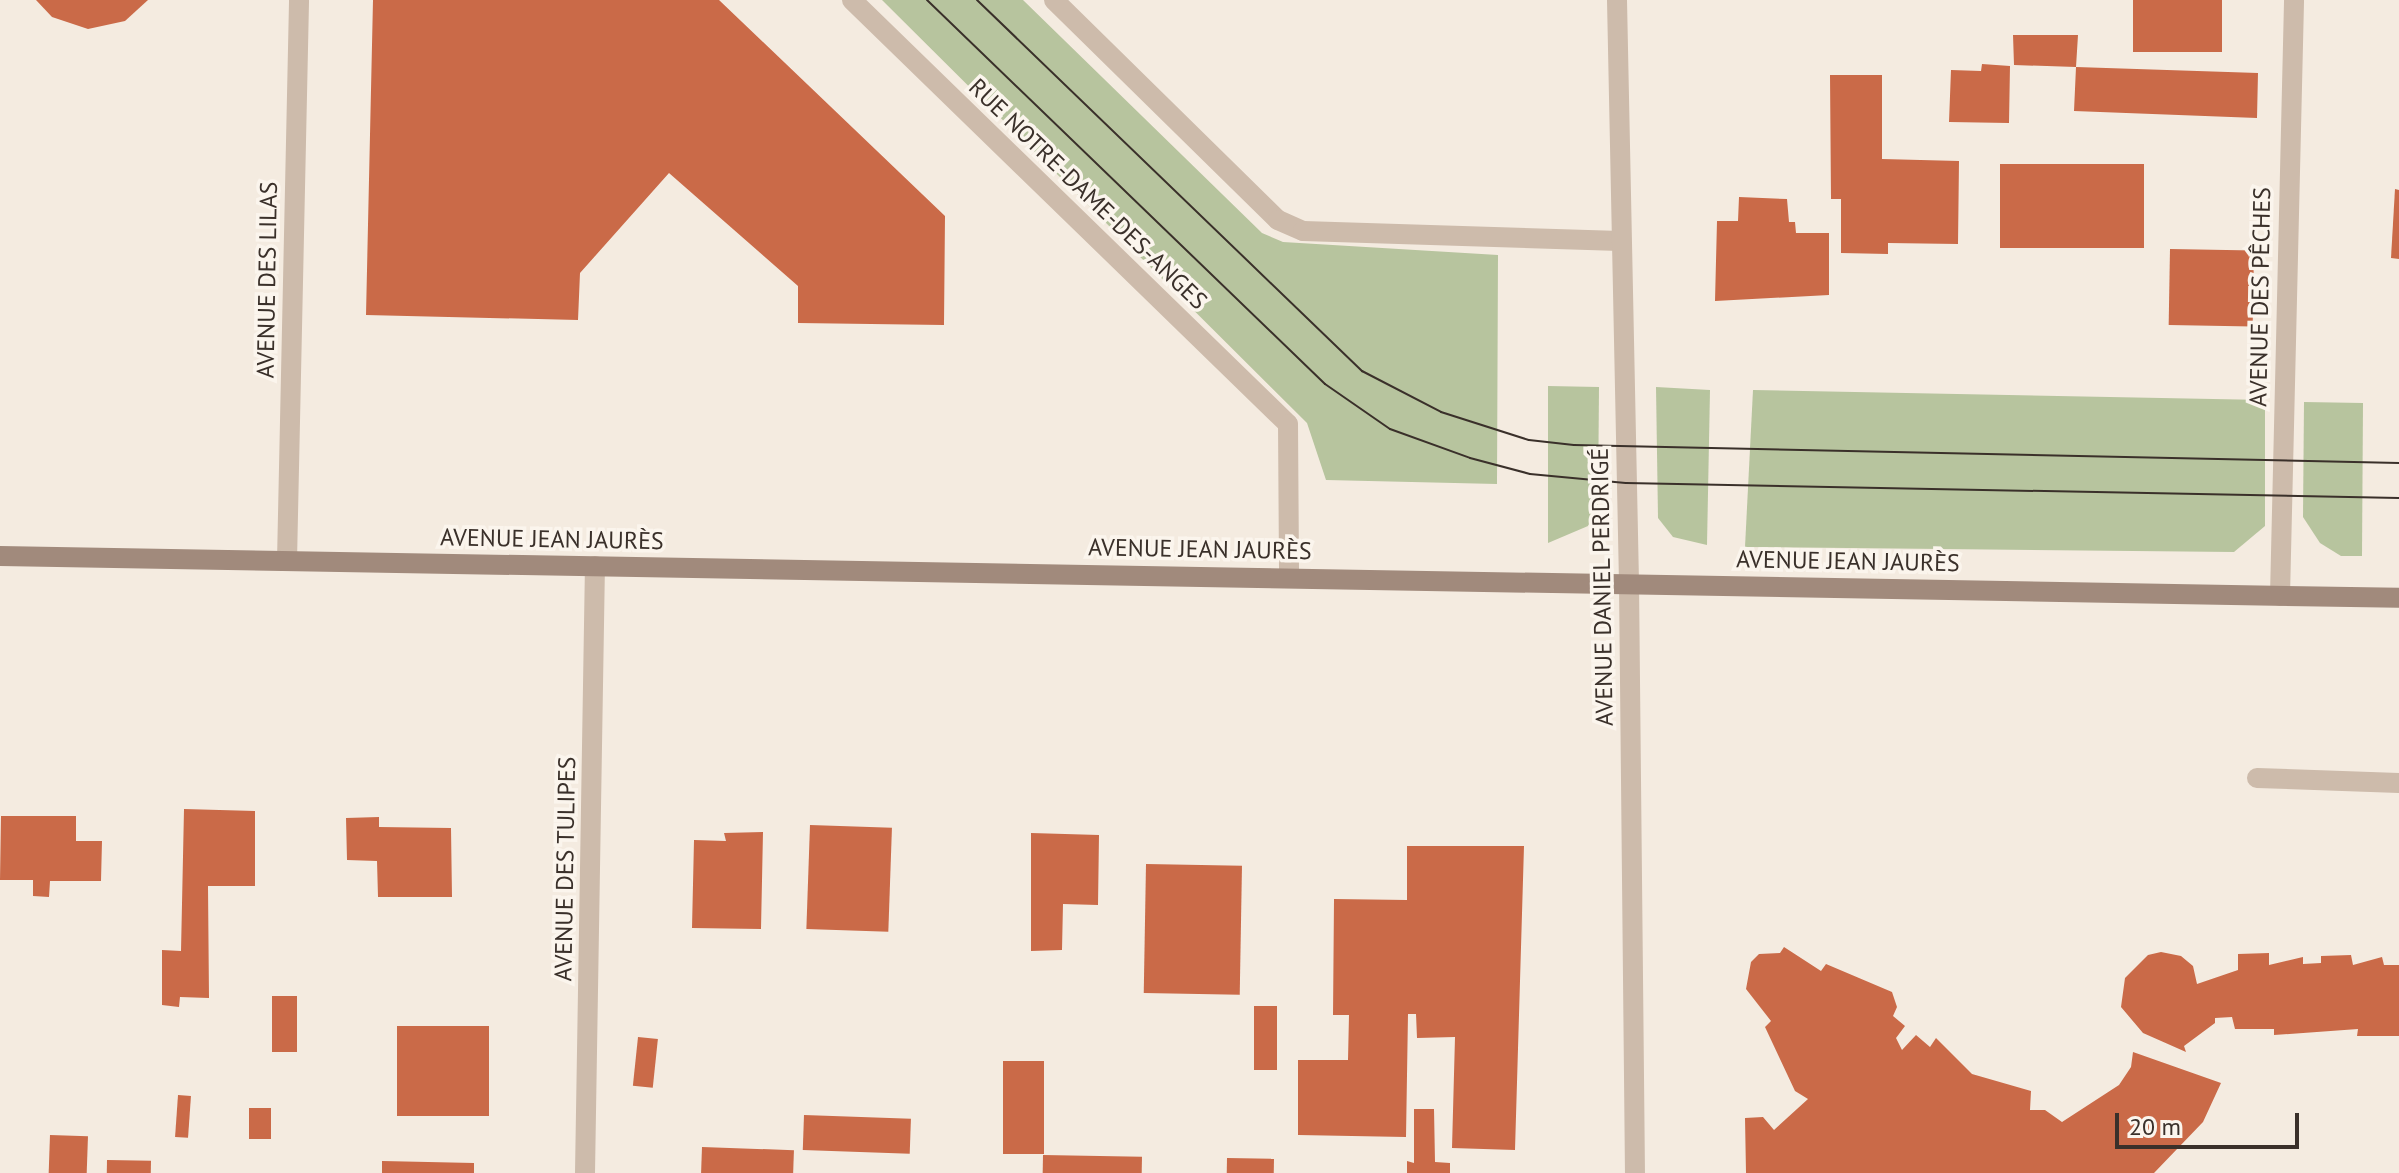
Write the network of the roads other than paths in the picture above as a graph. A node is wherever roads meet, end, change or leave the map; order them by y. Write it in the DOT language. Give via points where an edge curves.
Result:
graph roads {
  1 [pos="299,0"];
  2 [pos="852,0"];
  3 [pos="1054,0"];
  4 [pos="1617,0"];
  5 [pos="2294,0"];
  6 [pos="1620,241"];
  7 [pos="0,556"];
  8 [pos="287,561"];
  9 [pos="595,566"];
  10 [pos="1289,577"];
  11 [pos="1629,582"];
  12 [pos="2280,596"];
  13 [pos="2399,598"];
  14 [pos="2257,778"];
  15 [pos="2399,783"];
  16 [pos="585,1173"];
  17 [pos="1635,1173"];
  1 -- 8 [label="street, AVENUE DES LILAS"];
  2 -- 10 [label="street, RUE NOTRE-DAME-DES-ANGES" via="1288,424"];
  3 -- 6 [label="street" via="1278,220 1303,231"];
  4 -- 6 [label="street, AVENUE DANIEL PERDRIGÉ"];
  5 -- 12 [label="street, AVENUE DES PÊCHES"];
  6 -- 11 [label="street, AVENUE DANIEL PERDRIGÉ"];
  7 -- 8 [label="main road, AVENUE JEAN JAURÈS"];
  8 -- 9 [label="main road, AVENUE JEAN JAURÈS"];
  9 -- 10 [label="main road, AVENUE JEAN JAURÈS"];
  9 -- 16 [label="street, AVENUE DES TULIPES"];
  10 -- 11 [label="main road, AVENUE JEAN JAURÈS"];
  11 -- 12 [label="main road, AVENUE JEAN JAURÈS"];
  11 -- 17 [label="street, AVENUE DANIEL PERDRIGÉ"];
  12 -- 13 [label="main road, AVENUE JEAN JAURÈS"];
  14 -- 15 [label="street"];
}
